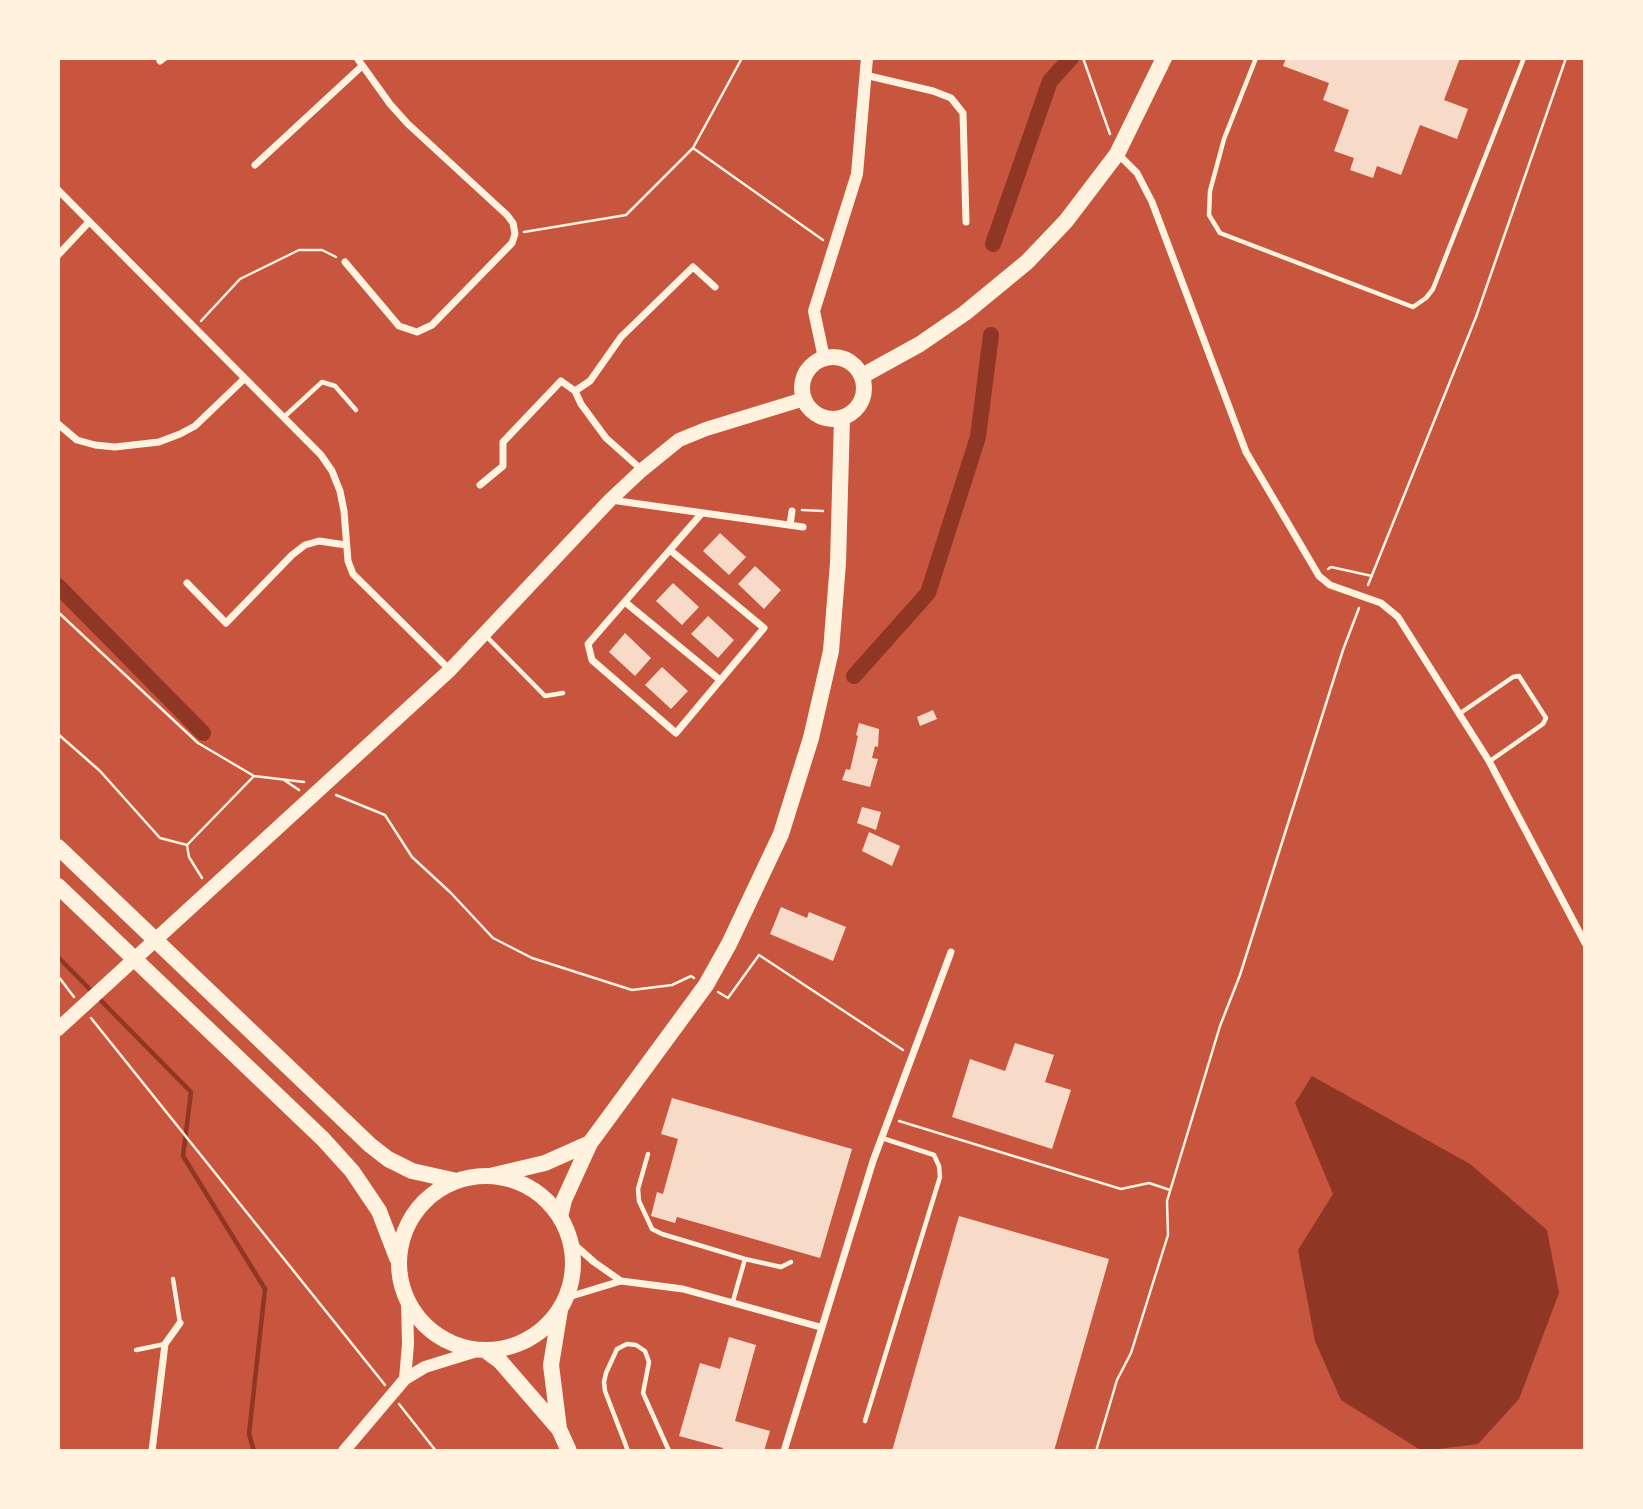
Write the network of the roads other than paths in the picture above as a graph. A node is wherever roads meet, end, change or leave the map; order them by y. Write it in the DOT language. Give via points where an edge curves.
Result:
graph roads {
  1 [pos="357,58"];
  2 [pos="867,58"];
  3 [pos="1164,58"];
  4 [pos="1256,58"];
  5 [pos="1524,58"];
  6 [pos="362,66"];
  7 [pos="865,75"];
  8 [pos="1117,154"];
  9 [pos="255,165"];
  10 [pos="58,190"];
  11 [pos="89,222"];
  12 [pos="965,222"];
  13 [pos="58,255"];
  14 [pos="345,262"];
  15 [pos="715,287"];
  16 [pos="824,358"];
  17 [pos="862,376"];
  18 [pos="244,379"];
  19 [pos="575,391"];
  20 [pos="804,398"];
  21 [pos="356,410"];
  22 [pos="284,418"];
  23 [pos="842,418"];
  24 [pos="58,424"];
  25 [pos="642,470"];
  26 [pos="480,485"];
  27 [pos="610,500"];
  28 [pos="792,511"];
  29 [pos="702,513"];
  30 [pos="790,525"];
  31 [pos="803,527"];
  32 [pos="346,545"];
  33 [pos="670,550"];
  34 [pos="187,583"];
  35 [pos="625,602"];
  36 [pos="484,634"];
  37 [pos="450,670"];
  38 [pos="720,680"];
  39 [pos="563,693"];
  40 [pos="1459,714"];
  41 [pos="1489,761"];
  42 [pos="58,847"];
  43 [pos="58,887"];
  44 [pos="1585,943"];
  45 [pos="951,952"];
  46 [pos="61,1026"];
  47 [pos="881,1138"];
  48 [pos="590,1143"];
  49 [pos="648,1154"];
  50 [pos="490,1176"];
  51 [pos="457,1181"];
  52 [pos="559,1217"];
  53 [pos="569,1240"];
  54 [pos="745,1259"];
  55 [pos="790,1262"];
  56 [pos="399,1264"];
  57 [pos="173,1279"];
  58 [pos="621,1281"];
  59 [pos="407,1300"];
  60 [pos="733,1301"];
  61 [pos="563,1303"];
  62 [pos="180,1324"];
  63 [pos="820,1326"];
  64 [pos="165,1344"];
  65 [pos="136,1350"];
  66 [pos="482,1350"];
  67 [pos="405,1379"];
  68 [pos="865,1422"];
  69 [pos="559,1429"];
  70 [pos="787,1450"];
  71 [pos="152,1451"];
  72 [pos="344,1451"];
  73 [pos="569,1451"];
  74 [pos="628,1451"];
  75 [pos="669,1451"];
  1 -- 6 [label="street"];
  2 -- 7 [label="street"];
  3 -- 8 [label="main road"];
  4 -- 5 [label="lane" via="1224,139 1210,191 1209,215 1220,233 1413,307 1433,289"];
  6 -- 9 [label="street"];
  6 -- 14 [label="street" via="408,124 507,215 515,234 512,243 432,325 417,332 399,326"];
  7 -- 12 [label="street" via="951,98 963,114"];
  7 -- 16 [label="street" via="857,174 814,311"];
  8 -- 17 [label="main road" via="1066,221 1027,262 965,313"];
  8 -- 40 [label="street" via="1137,173 1152,201 1245,452 1319,576 1330,585 1381,603 1398,617"];
  10 -- 11 [label="street"];
  11 -- 13 [label="street"];
  11 -- 18 [label="street"];
  15 -- 19 [label="street" via="692,267 621,337 590,381"];
  16 -- 17 [label="main road" via="851,362"];
  16 -- 20 [label="main road" via="803,379"];
  17 -- 23 [label="main road" via="859,407"];
  18 -- 22 [label="street"];
  18 -- 24 [label="street" via="195,426 159,442 95,445 76,440"];
  19 -- 25 [label="street" via="606,438"];
  19 -- 26 [label="street" via="561,382 503,442 503,466"];
  20 -- 23 [label="main road" via="823,418"];
  20 -- 25 [label="main road" via="679,440"];
  21 -- 22 [label="lane" via="335,386 322,382"];
  22 -- 32 [label="street" via="332,471 344,511"];
  23 -- 48 [label="main road" via="831,651 799,782 776,846 706,985"];
  25 -- 27 [label="main road"];
  27 -- 29 [label="street"];
  27 -- 36 [label="main road"];
  28 -- 30 [label="street"];
  29 -- 30 [label="street"];
  29 -- 33 [label="street"];
  30 -- 31 [label="street"];
  32 -- 34 [label="street" via="319,541 305,545 226,623"];
  32 -- 37 [label="street" via="353,574"];
  33 -- 35 [label="street"];
  33 -- 38 [label="street" via="764,628"];
  35 -- 38 [label="street"];
  35 -- 38 [label="street" via="588,644 592,660 676,733"];
  36 -- 37 [label="main road"];
  36 -- 39 [label="lane" via="545,696"];
  37 -- 46 [label="main road"];
  40 -- 41 [label="street"];
  40 -- 41 [label="lane" via="1519,676 1546,718 1544,724"];
  41 -- 44 [label="street"];
  42 -- 51 [label="main road" via="370,1145 412,1171"];
  43 -- 56 [label="main road" via="352,1171 379,1211"];
  45 -- 47 [label="street"];
  47 -- 63 [label="street"];
  47 -- 68 [label="lane" via="934,1155 940,1177"];
  48 -- 50 [label="main road" via="545,1163"];
  48 -- 52 [label="main road"];
  49 -- 54 [label="lane" via="638,1189 652,1228"];
  50 -- 51 [label="main road"];
  50 -- 52 [label="main road" via="530,1188"];
  51 -- 56 [label="main road" via="438,1190 409,1222"];
  52 -- 53 [label="main road"];
  53 -- 58 [label="street"];
  53 -- 61 [label="main road" via="571,1279"];
  54 -- 55 [label="lane" via="781,1267"];
  54 -- 60 [label="lane"];
  56 -- 59 [label="main road"];
  57 -- 62 [label="lane"];
  58 -- 60 [label="street"];
  58 -- 61 [label="street"];
  59 -- 66 [label="main road" via="437,1335"];
  59 -- 67 [label="street"];
  60 -- 63 [label="street"];
  61 -- 66 [label="main road" via="536,1334 520,1343"];
  61 -- 69 [label="main road" via="551,1365"];
  62 -- 64 [label="street"];
  63 -- 70 [label="street"];
  64 -- 65 [label="lane"];
  64 -- 71 [label="street"];
  66 -- 67 [label="street" via="425,1367"];
  66 -- 69 [label="main road" via="499,1361"];
  67 -- 72 [label="street"];
  69 -- 73 [label="main road"];
  74 -- 75 [label="lane" via="604,1382 617,1349 627,1344 645,1351 649,1362 643,1393"];
}
